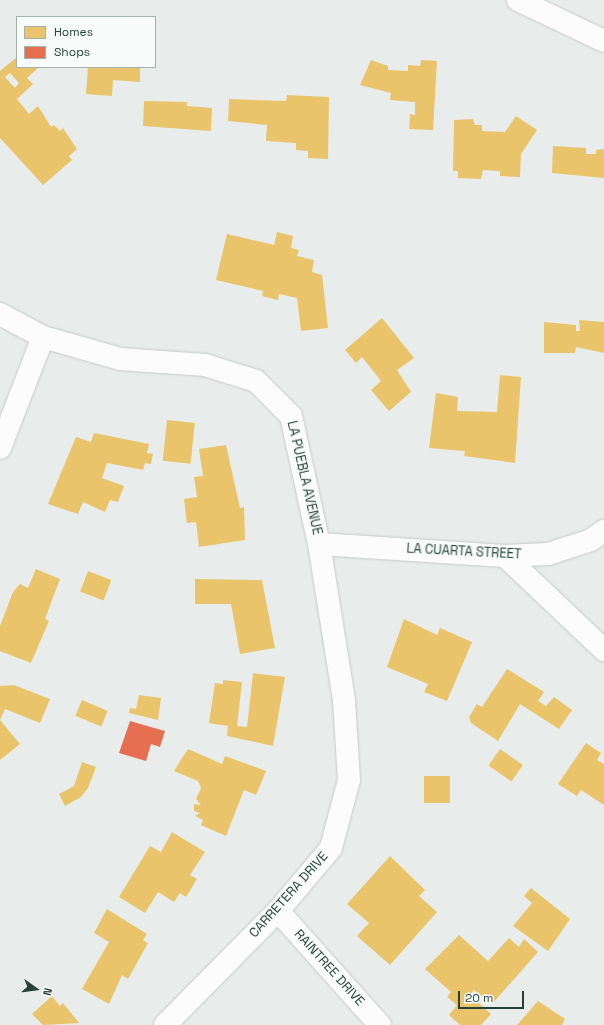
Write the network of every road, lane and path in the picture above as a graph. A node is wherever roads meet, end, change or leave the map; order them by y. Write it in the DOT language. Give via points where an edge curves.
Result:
graph roads {
  1 [pos="518,0"];
  2 [pos="604,41"];
  3 [pos="0,314"];
  4 [pos="44,337"];
  5 [pos="0,448"];
  6 [pos="604,531"];
  7 [pos="319,544"];
  8 [pos="505,556"];
  9 [pos="604,650"];
  10 [pos="278,911"];
  11 [pos="165,1025"];
  12 [pos="380,1025"];
  1 -- 2 [label="street"];
  3 -- 4 [label="street, LA PUEBLA AVENUE"];
  4 -- 5 [label="street"];
  4 -- 7 [label="street, LA PUEBLA AVENUE" via="120,359 205,364 256,381 291,416"];
  6 -- 8 [label="street, LA CUARTA STREET" via="591,540 548,554"];
  7 -- 8 [label="street, LA CUARTA STREET"];
  7 -- 10 [label="street, CARRETERA DRIVE" via="344,700 349,780 331,848"];
  8 -- 9 [label="street"];
  10 -- 11 [label="street, CARRETERA DRIVE"];
  10 -- 12 [label="street, RAINTREE DRIVE"];
}
